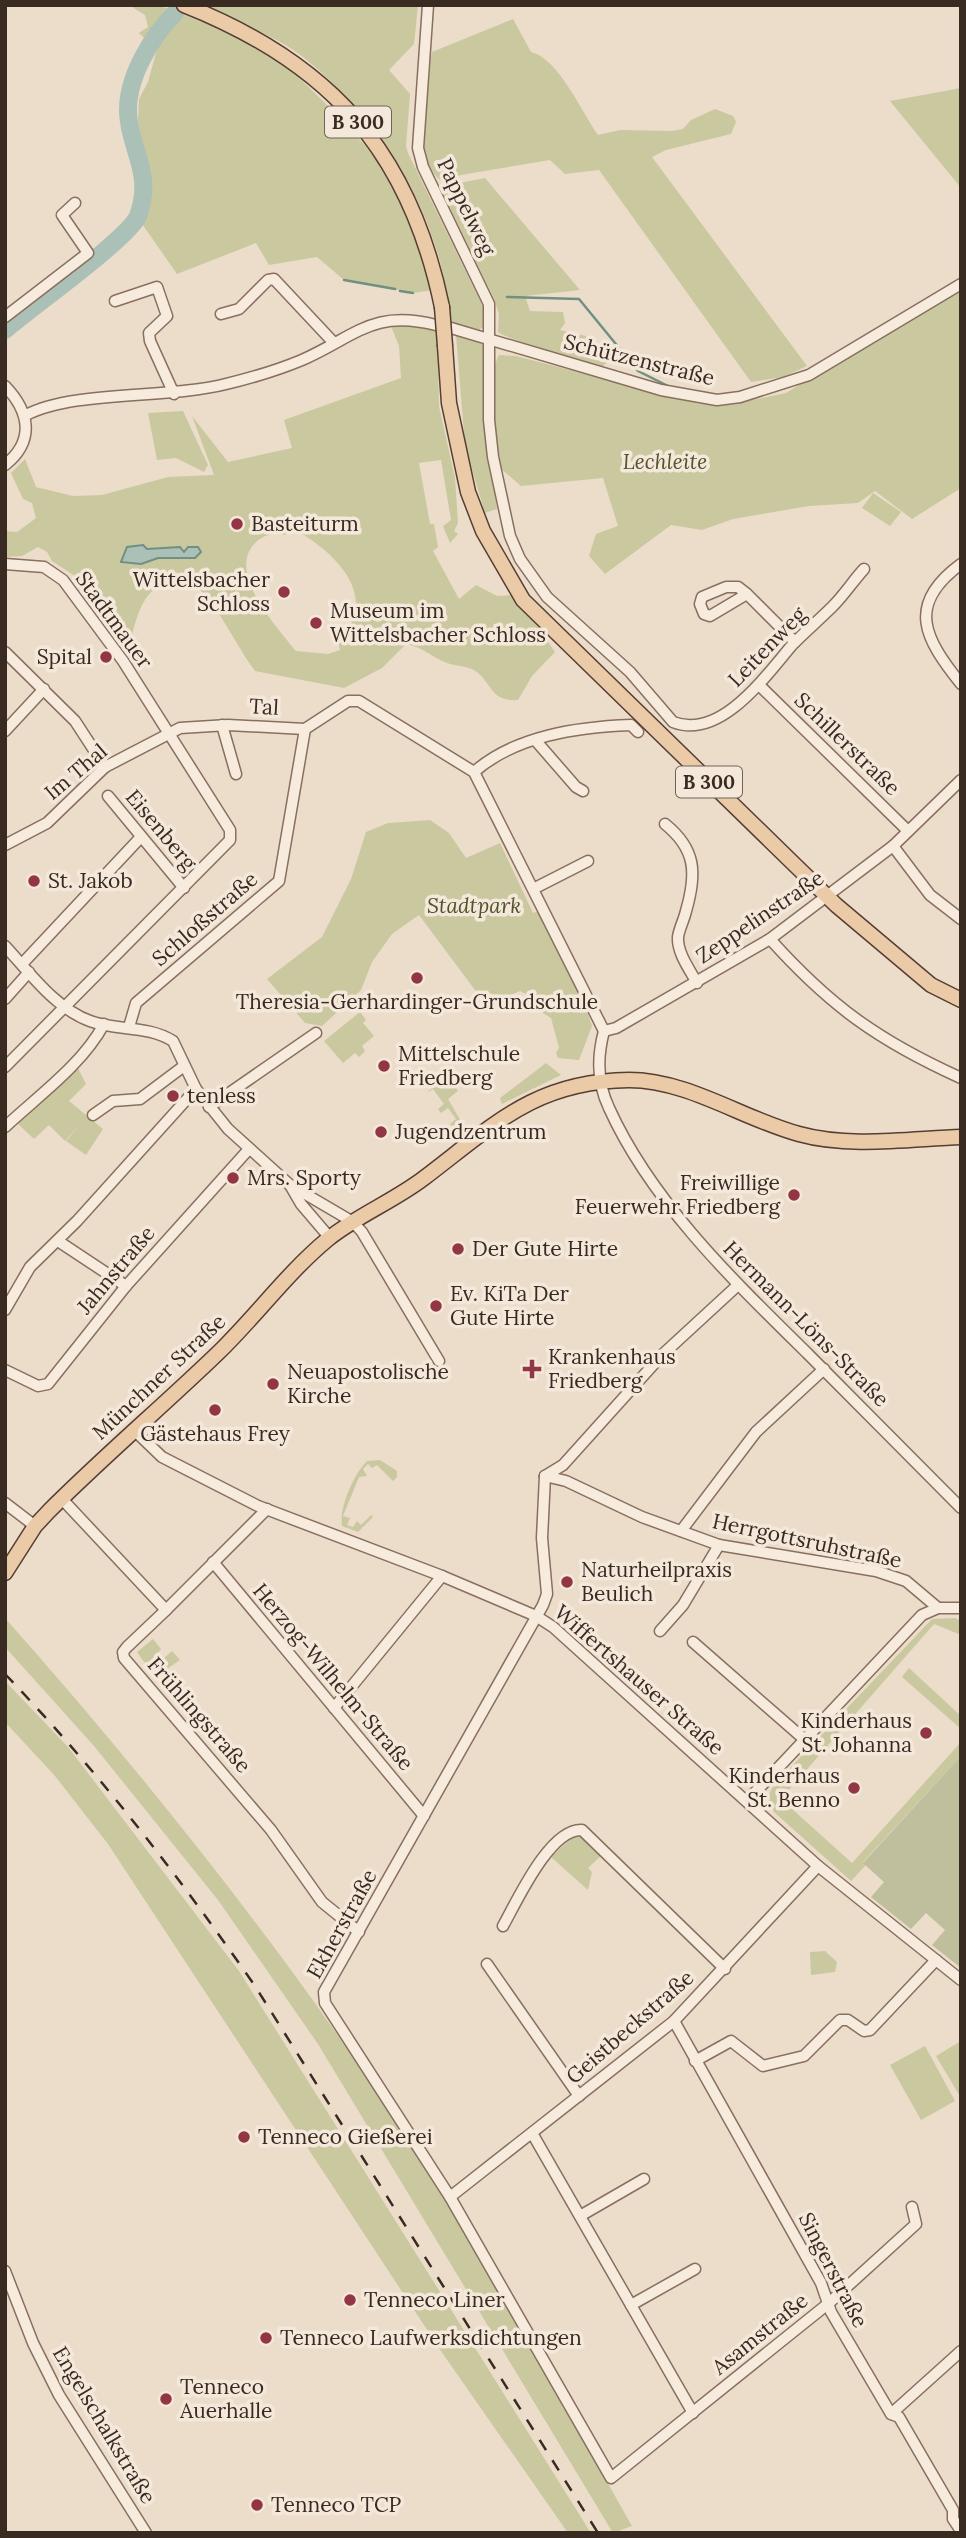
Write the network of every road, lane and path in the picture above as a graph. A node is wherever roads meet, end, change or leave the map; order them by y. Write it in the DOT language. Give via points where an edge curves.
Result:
graph roads {
  1 [pos="428,5"];
  2 [pos="187,6"];
  3 [pos="75,203"];
  4 [pos="961,284"];
  5 [pos="115,302"];
  6 [pos="221,314"];
  7 [pos="5,317"];
  8 [pos="436,325"];
  9 [pos="451,328"];
  10 [pos="489,341"];
  11 [pos="334,343"];
  12 [pos="5,386"];
  13 [pos="174,394"];
  14 [pos="26,415"];
  15 [pos="5,465"];
  16 [pos="5,564"];
  17 [pos="961,564"];
  18 [pos="864,569"];
  19 [pos="747,594"];
  20 [pos="795,642"];
  21 [pos="5,652"];
  22 [pos="961,684"];
  23 [pos="759,685"];
  24 [pos="44,690"];
  25 [pos="222,725"];
  26 [pos="681,725"];
  27 [pos="305,729"];
  28 [pos="5,731"];
  29 [pos="638,732"];
  30 [pos="169,733"];
  31 [pos="536,741"];
  32 [pos="106,767"];
  33 [pos="474,772"];
  34 [pos="236,774"];
  35 [pos="961,780"];
  36 [pos="583,791"];
  37 [pos="108,796"];
  38 [pos="664,824"];
  39 [pos="908,831"];
  40 [pos="140,838"];
  41 [pos="5,845"];
  42 [pos="892,846"];
  43 [pos="588,861"];
  44 [pos="184,888"];
  45 [pos="535,888"];
  46 [pos="827,897"];
  47 [pos="961,919"];
  48 [pos="770,939"];
  49 [pos="5,946"];
  50 [pos="25,968"];
  51 [pos="697,982"];
  52 [pos="5,999"];
  53 [pos="961,1000"];
  54 [pos="63,1006"];
  55 [pos="104,1024"];
  56 [pos="129,1027"];
  57 [pos="604,1031"];
  58 [pos="316,1033"];
  59 [pos="184,1066"];
  60 [pos="5,1067"];
  61 [pos="961,1078"];
  62 [pos="600,1081"];
  63 [pos="196,1089"];
  64 [pos="209,1107"];
  65 [pos="93,1115"];
  66 [pos="5,1127"];
  67 [pos="961,1137"];
  68 [pos="249,1149"];
  69 [pos="290,1185"];
  70 [pos="353,1222"];
  71 [pos="330,1238"];
  72 [pos="58,1241"];
  73 [pos="738,1285"];
  74 [pos="126,1286"];
  75 [pos="5,1310"];
  76 [pos="439,1361"];
  77 [pos="5,1370"];
  78 [pos="824,1370"];
  79 [pos="135,1431"];
  80 [pos="545,1476"];
  81 [pos="62,1499"];
  82 [pos="5,1503"];
  83 [pos="961,1508"];
  84 [pos="267,1509"];
  85 [pos="35,1526"];
  86 [pos="681,1531"];
  87 [pos="719,1545"];
  88 [pos="213,1562"];
  89 [pos="5,1573"];
  90 [pos="442,1576"];
  91 [pos="938,1608"];
  92 [pos="961,1608"];
  93 [pos="166,1610"];
  94 [pos="536,1616"];
  95 [pos="660,1631"];
  96 [pos="692,1642"];
  97 [pos="334,1708"];
  98 [pos="804,1739"];
  99 [pos="747,1801"];
  100 [pos="424,1816"];
  101 [pos="818,1866"];
  102 [pos="503,1926"];
  103 [pos="359,1932"];
  104 [pos="936,1960"];
  105 [pos="487,1964"];
  106 [pos="724,1969"];
  107 [pos="961,1980"];
  108 [pos="674,2021"];
  109 [pos="695,2061"];
  110 [pos="579,2096"];
  111 [pos="532,2133"];
  112 [pos="644,2179"];
  113 [pos="450,2197"];
  114 [pos="912,2207"];
  115 [pos="580,2216"];
  116 [pos="695,2269"];
  117 [pos="5,2271"];
  118 [pos="5,2285"];
  119 [pos="15,2296"];
  120 [pos="830,2303"];
  121 [pos="631,2305"];
  122 [pos="961,2351"];
  123 [pos="694,2413"];
  124 [pos="891,2414"];
  125 [pos="611,2478"];
  126 [pos="961,2532"];
  127 [pos="146,2533"];
  1 -- 10 [label="street, Pappelweg" via="418,148 489,304"];
  2 -- 46 [label="main road, B 300, bridge" via="265,43 297,65 349,112 378,146 410,199 433,264 442,307 449,403 468,492 483,531 515,589 550,629"];
  3 -- 7 [label="street" via="62,215 88,253"];
  4 -- 10 [label="street, Schützenstraße" via="809,375 718,400 661,390"];
  5 -- 13 [label="street" via="156,287 167,316 149,333 150,341"];
  6 -- 11 [label="street" via="239,309 274,279"];
  8 -- 11 [label="street" via="405,318 377,321"];
  9 -- 10 [label="street, Schützenstraße"];
  10 -- 26 [label="street, Pappelweg" via="494,457 510,536 520,559 548,597"];
  11 -- 13 [label="street" via="266,372"];
  12 -- 14 [label="street"];
  13 -- 14 [label="street" via="71,402"];
  14 -- 15 [label="street" via="23,446"];
  16 -- 30 [label="street, Stadtmauer" via="44,567 63,580"];
  17 -- 22 [label="street" via="935,587 925,622 937,655"];
  18 -- 20 [label="street, Leitenweg" via="835,605"];
  19 -- 20 [label="street"];
  20 -- 23 [label="street, Leitenweg"];
  21 -- 24 [label="street"];
  23 -- 26 [label="street, Leitenweg" via="722,715"];
  23 -- 39 [label="street, Schillerstraße"];
  24 -- 28 [label="street"];
  24 -- 32 [label="street" via="75,721"];
  25 -- 27 [label="street, Tal"];
  25 -- 30 [label="street, Tal"];
  25 -- 34 [label="street, Tal"];
  27 -- 33 [label="street" via="348,701 359,701"];
  27 -- 56 [label="street, Schloßstraße" via="282,874 136,1003"];
  29 -- 31 [label="street" via="631,725 592,726"];
  30 -- 32 [label="street, Im Thal"];
  30 -- 44 [label="street, Stadtmauer" via="230,830 230,840"];
  31 -- 33 [label="street" via="487,760"];
  31 -- 36 [label="street"];
  32 -- 41 [label="street, Im Thal" via="47,823"];
  33 -- 45 [label="street"];
  35 -- 39 [label="street, Zeppelinstraße"];
  37 -- 40 [label="street, Eisenberg"];
  38 -- 51 [label="street" via="683,839 690,853 689,901 678,937"];
  39 -- 42 [label="street, Zeppelinstraße"];
  40 -- 44 [label="street, Eisenberg"];
  40 -- 50 [label="street"];
  42 -- 46 [label="street, Zeppelinstraße"];
  42 -- 47 [label="street" via="930,895"];
  43 -- 45 [label="street"];
  44 -- 54 [label="street, Stadtmauer"];
  45 -- 57 [label="street"];
  46 -- 48 [label="street, Zeppelinstraße"];
  46 -- 53 [label="main road, B 300" via="931,985"];
  48 -- 51 [label="street, Zeppelinstraße"];
  48 -- 61 [label="street" via="808,982 845,1013 910,1055"];
  49 -- 50 [label="street"];
  50 -- 52 [label="street"];
  50 -- 54 [label="street"];
  51 -- 57 [label="street, Zeppelinstraße"];
  54 -- 55 [label="street"];
  54 -- 60 [label="street, Stadtmauer"];
  55 -- 56 [label="street"];
  55 -- 66 [label="street" via="79,1056"];
  56 -- 59 [label="street" via="173,1041"];
  57 -- 62 [label="street" via="598,1056"];
  58 -- 64 [label="street"];
  59 -- 63 [label="street"];
  59 -- 65 [label="street" via="140,1099 113,1101"];
  62 -- 67 [label="main road, Münchner Straße" via="666,1084 820,1139"];
  62 -- 70 [label="main road, Münchner Straße" via="551,1092 509,1112 416,1184"];
  62 -- 73 [label="street, Hermann-Löns-Straße" via="608,1108 644,1167 690,1232"];
  63 -- 64 [label="street"];
  63 -- 72 [label="street"];
  64 -- 68 [label="street"];
  68 -- 69 [label="street"];
  68 -- 74 [label="street, Jahnstraße"];
  69 -- 70 [label="street"];
  69 -- 71 [label="street"];
  70 -- 71 [label="main road, Münchner Straße"];
  70 -- 76 [label="street"];
  71 -- 79 [label="main road, Münchner Straße" via="220,1352"];
  72 -- 74 [label="street"];
  72 -- 75 [label="street" via="30,1267"];
  73 -- 78 [label="street, Hermann-Löns-Straße"];
  73 -- 80 [label="street" via="662,1355 563,1465"];
  74 -- 77 [label="street, Jahnstraße" via="48,1384 38,1386"];
  78 -- 83 [label="street, Hermann-Löns-Straße"];
  78 -- 86 [label="street" via="756,1432"];
  79 -- 81 [label="main road, Münchner Straße"];
  79 -- 84 [label="street, Wiffertshauser Straße" via="162,1457"];
  80 -- 86 [label="street, Herrgottsruhstraße"];
  80 -- 94 [label="street, Ekherstraße" via="542,1538 547,1594"];
  81 -- 85 [label="main road, Münchner Straße"];
  81 -- 93 [label="street"];
  82 -- 85 [label="street"];
  84 -- 88 [label="street"];
  84 -- 90 [label="street, Wiffertshauser Straße"];
  85 -- 89 [label="main road, Münchner Straße"];
  86 -- 87 [label="street, Herrgottsruhstraße"];
  87 -- 91 [label="street, Herrgottsruhstraße" via="876,1571 906,1581"];
  87 -- 95 [label="street" via="684,1605"];
  88 -- 93 [label="street"];
  88 -- 97 [label="street, Herzog-Wilhelm-Straße"];
  90 -- 94 [label="street, Wiffertshauser Straße"];
  90 -- 97 [label="street"];
  91 -- 92 [label="street"];
  91 -- 98 [label="street" via="922,1615"];
  93 -- 103 [label="street, Frühlingstraße" via="127,1647 124,1658 271,1830 322,1902"];
  94 -- 99 [label="street, Wiffertshauser Straße"];
  94 -- 100 [label="street, Ekherstraße"];
  96 -- 98 [label="street"];
  97 -- 100 [label="street, Herzog-Wilhelm-Straße"];
  98 -- 99 [label="street"];
  99 -- 101 [label="street, Wiffertshauser Straße"];
  100 -- 103 [label="street, Ekherstraße"];
  101 -- 104 [label="street, Wiffertshauser Straße"];
  101 -- 106 [label="street, Geistbeckstraße"];
  102 -- 106 [label="street" via="533,1870 569,1832 582,1830"];
  103 -- 113 [label="street, Ekherstraße" via="324,1992 325,2003"];
  104 -- 107 [label="street, Wiffertshauser Straße"];
  104 -- 109 [label="street" via="870,2030 840,2020 804,2056 769,2067 731,2041"];
  105 -- 110 [label="street"];
  106 -- 108 [label="street, Geistbeckstraße"];
  108 -- 109 [label="street, Singerstraße"];
  108 -- 110 [label="street, Geistbeckstraße"];
  109 -- 120 [label="street, Singerstraße"];
  110 -- 111 [label="street, Geistbeckstraße"];
  111 -- 113 [label="street, Geistbeckstraße"];
  111 -- 115 [label="street"];
  112 -- 115 [label="street"];
  113 -- 125 [label="street, Ekherstraße"];
  114 -- 120 [label="street, Asamstraße" via="916,2224"];
  115 -- 121 [label="street"];
  116 -- 121 [label="street"];
  117 -- 119 [label="street, Engelschalkstraße"];
  118 -- 119 [label="street, Engelschalkstraße"];
  119 -- 127 [label="street, Engelschalkstraße" via="59,2395"];
  120 -- 123 [label="street, Asamstraße"];
  120 -- 124 [label="street, Singerstraße"];
  121 -- 123 [label="street"];
  122 -- 124 [label="street"];
  123 -- 125 [label="street, Asamstraße"];
  124 -- 126 [label="street, Singerstraße" via="900,2417"];
}
